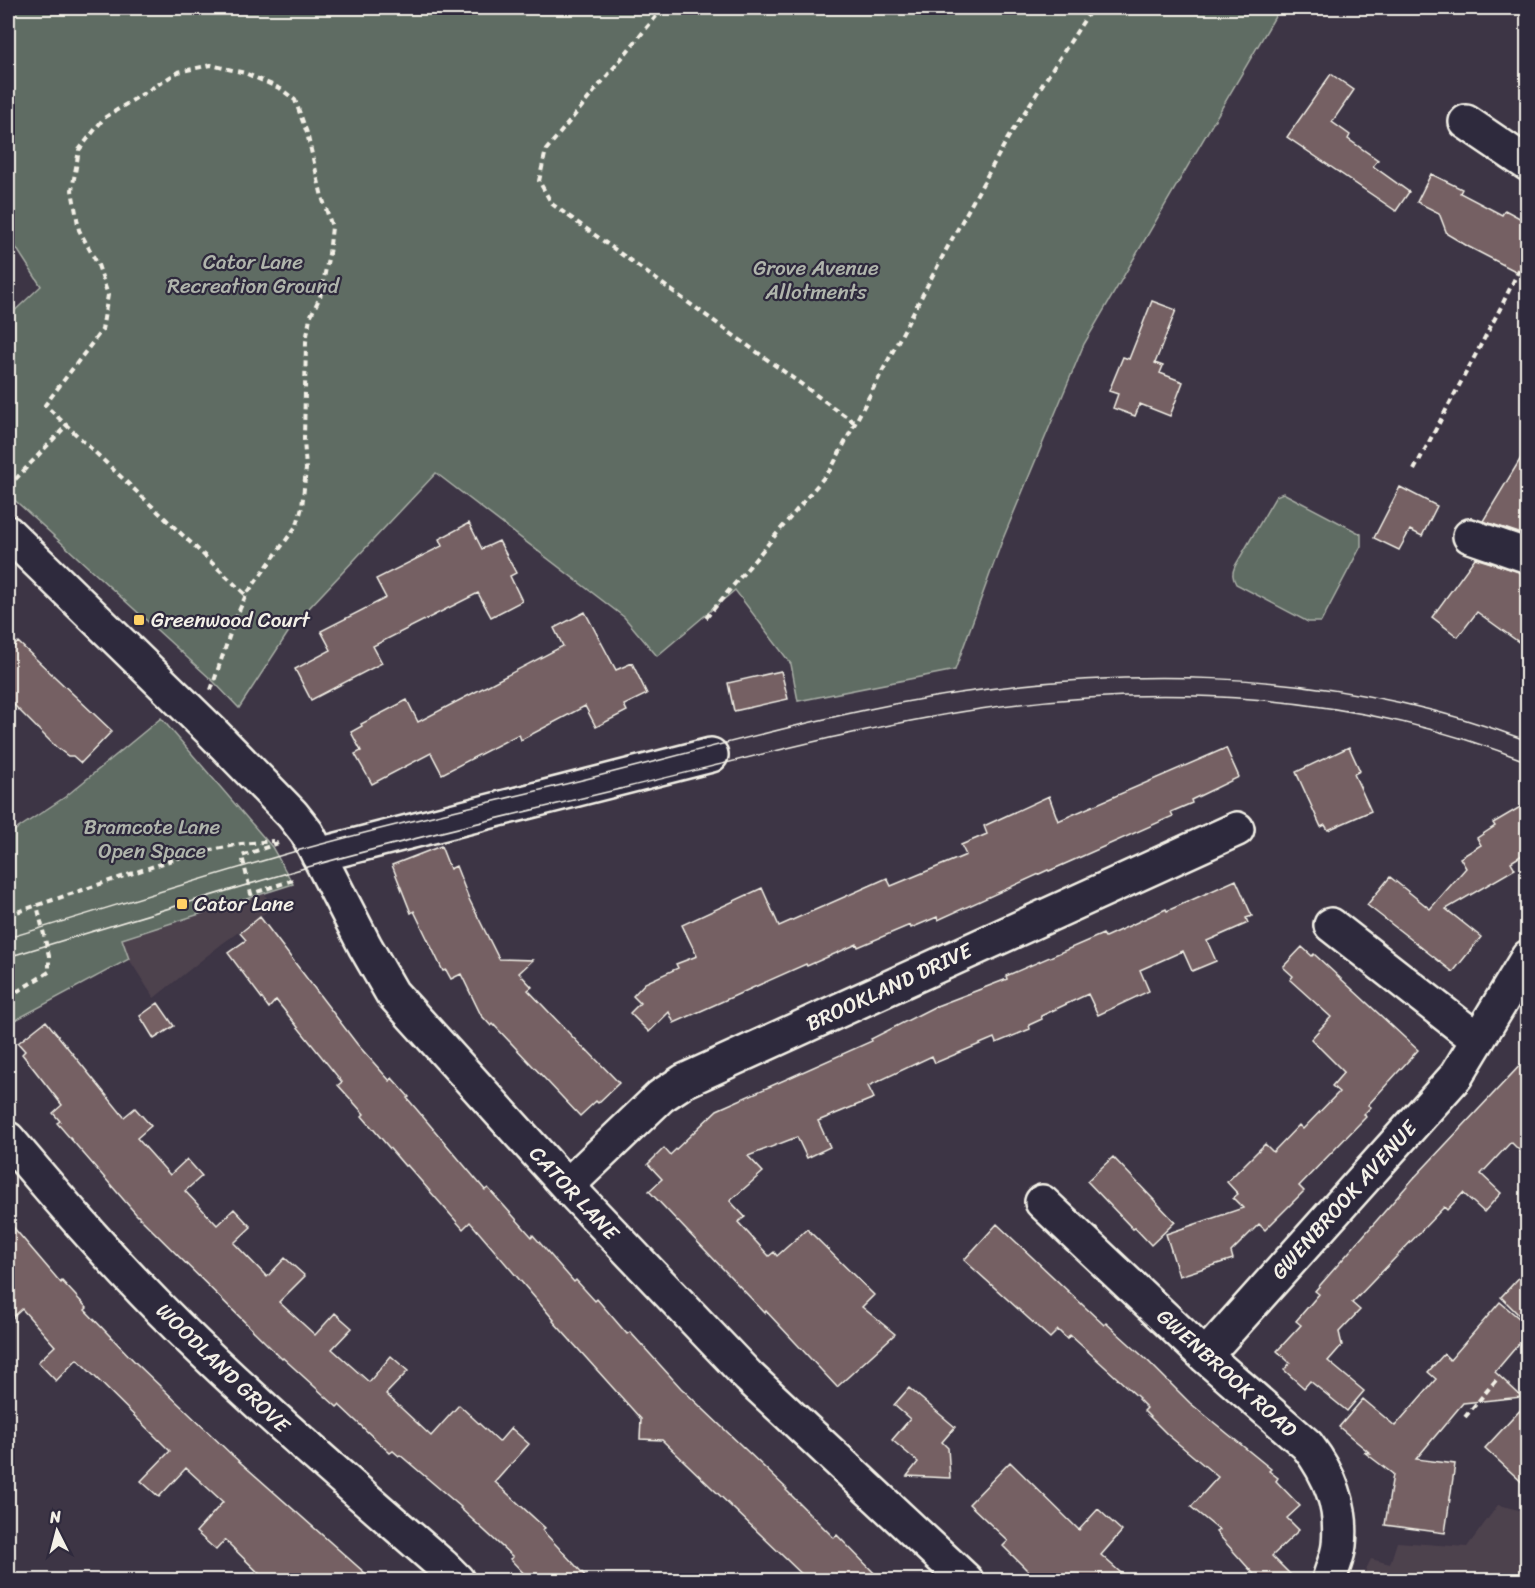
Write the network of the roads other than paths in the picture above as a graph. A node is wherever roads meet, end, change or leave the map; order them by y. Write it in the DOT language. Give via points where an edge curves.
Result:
graph roads {
  1 [pos="1466,122"];
  2 [pos="1527,164"];
  3 [pos="8,533"];
  4 [pos="1470,536"];
  5 [pos="1527,556"];
  6 [pos="711,755"];
  7 [pos="1237,829"];
  8 [pos="302,851"];
  9 [pos="1331,925"];
  10 [pos="1527,957"];
  11 [pos="1478,1040"];
  12 [pos="8,1139"];
  13 [pos="567,1186"];
  14 [pos="1042,1202"];
  15 [pos="1205,1356"];
  16 [pos="457,1581"];
  17 [pos="966,1581"];
  18 [pos="1329,1581"];
  1 -- 2 [label="street"];
  3 -- 8 [label="street, CATOR LANE" via="270,790"];
  4 -- 5 [label="street"];
  6 -- 8 [label="street"];
  7 -- 13 [label="street, BROOKLAND DRIVE" via="684,1080 661,1096"];
  8 -- 13 [label="street, CATOR LANE" via="392,993"];
  9 -- 11 [label="street"];
  10 -- 11 [label="street, GWENBROOK AVENUE"];
  11 -- 15 [label="street, GWENBROOK AVENUE" via="1455,1076"];
  12 -- 16 [label="street, WOODLAND GROVE" via="92,1238 179,1327 276,1420"];
  13 -- 17 [label="street, CATOR LANE" via="749,1377"];
  14 -- 15 [label="street, GWENBROOK ROAD"];
  15 -- 18 [label="street, GWENBROOK ROAD" via="1307,1445 1319,1461 1336,1496 1340,1516 1339,1546"];
}
